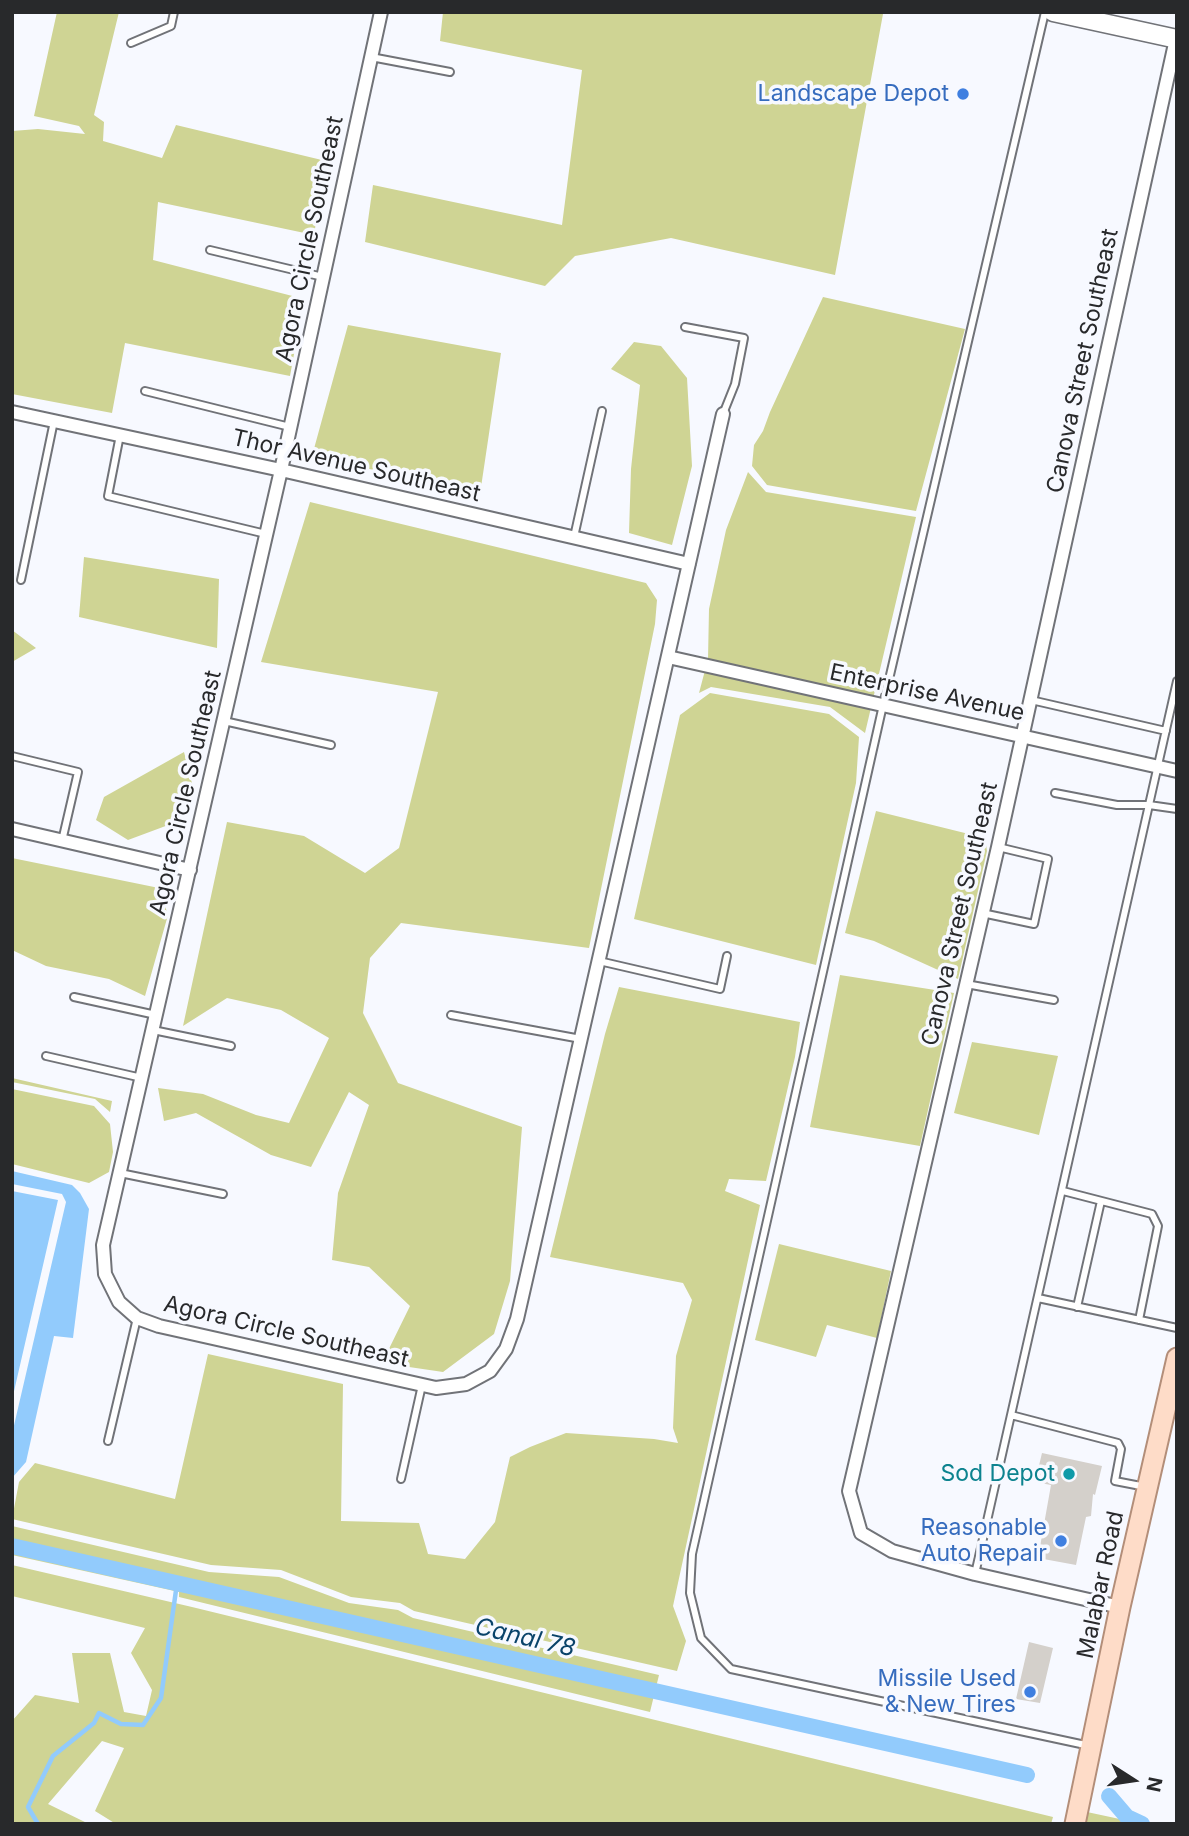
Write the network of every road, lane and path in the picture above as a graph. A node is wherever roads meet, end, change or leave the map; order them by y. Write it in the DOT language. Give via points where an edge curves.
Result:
graph roads {
  1 [pos="174,12"];
  2 [pos="381,12"];
  3 [pos="1045,12"];
  4 [pos="1053,12"];
  5 [pos="1176,39"];
  6 [pos="131,43"];
  7 [pos="371,57"];
  8 [pos="450,72"];
  9 [pos="210,250"];
  10 [pos="323,277"];
  11 [pos="685,327"];
  12 [pos="145,391"];
  13 [pos="602,411"];
  14 [pos="12,412"];
  15 [pos="723,414"];
  16 [pos="54,421"];
  17 [pos="290,427"];
  18 [pos="120,435"];
  19 [pos="281,470"];
  20 [pos="266,534"];
  21 [pos="574,537"];
  22 [pos="689,564"];
  23 [pos="21,580"];
  24 [pos="668,657"];
  25 [pos="1177,681"];
  26 [pos="1030,700"];
  27 [pos="883,705"];
  28 [pos="224,721"];
  29 [pos="1166,731"];
  30 [pos="1022,735"];
  31 [pos="331,746"];
  32 [pos="12,756"];
  33 [pos="1158,766"];
  34 [pos="1177,771"];
  35 [pos="1055,793"];
  36 [pos="1149,805"];
  37 [pos="1177,809"];
  38 [pos="12,830"];
  39 [pos="62,841"];
  40 [pos="998,847"];
  41 [pos="190,870"];
  42 [pos="982,913"];
  43 [pos="727,956"];
  44 [pos="599,961"];
  45 [pos="965,984"];
  46 [pos="74,997"];
  47 [pos="1054,1000"];
  48 [pos="156,1015"];
  49 [pos="451,1015"];
  50 [pos="153,1030"];
  51 [pos="581,1039"];
  52 [pos="231,1046"];
  53 [pos="46,1056"];
  54 [pos="142,1078"];
  55 [pos="120,1173"];
  56 [pos="1063,1191"];
  57 [pos="223,1194"];
  58 [pos="1101,1200"];
  59 [pos="1038,1298"];
  60 [pos="1077,1307"];
  61 [pos="137,1318"];
  62 [pos="1139,1320"];
  63 [pos="1177,1328"];
  64 [pos="1177,1358"];
  65 [pos="422,1385"];
  66 [pos="1173,1390"];
  67 [pos="1011,1415"];
  68 [pos="108,1441"];
  69 [pos="401,1479"];
  70 [pos="1148,1488"];
  71 [pos="975,1574"];
  72 [pos="1120,1607"];
  73 [pos="1092,1746"];
  74 [pos="1075,1824"];
  1 -- 6 [label="lane" via="171,26"];
  2 -- 7 [label="street, Agora Circle Southeast"];
  3 -- 27 [label="lane"];
  4 -- 5 [label="main road"];
  5 -- 26 [label="street, Canova Street Southeast"];
  7 -- 8 [label="lane"];
  7 -- 10 [label="street, Agora Circle Southeast"];
  9 -- 10 [label="lane"];
  10 -- 17 [label="street, Agora Circle Southeast"];
  11 -- 15 [label="lane" via="744,338 735,384"];
  12 -- 17 [label="lane"];
  13 -- 21 [label="lane"];
  14 -- 16 [label="street, Thor Avenue Southeast"];
  15 -- 22 [label="street, Agora Circle Southeast"];
  16 -- 18 [label="street, Thor Avenue Southeast"];
  16 -- 23 [label="lane"];
  17 -- 19 [label="street, Agora Circle Southeast"];
  18 -- 19 [label="street, Thor Avenue Southeast"];
  18 -- 20 [label="lane" via="108,496"];
  19 -- 20 [label="street, Agora Circle Southeast"];
  19 -- 21 [label="street, Thor Avenue Southeast"];
  20 -- 28 [label="street, Agora Circle Southeast"];
  21 -- 22 [label="street, Thor Avenue Southeast"];
  22 -- 24 [label="street, Agora Circle Southeast"];
  24 -- 27 [label="street, Enterprise Avenue"];
  24 -- 44 [label="street, Agora Circle Southeast"];
  25 -- 29 [label="lane"];
  26 -- 29 [label="lane"];
  26 -- 30 [label="street, Canova Street Southeast"];
  27 -- 30 [label="street, Enterprise Avenue"];
  27 -- 73 [label="lane" via="692,1554 690,1594 701,1638 731,1669"];
  28 -- 31 [label="lane"];
  28 -- 41 [label="street, Agora Circle Southeast"];
  29 -- 33 [label="lane"];
  30 -- 33 [label="street, Enterprise Avenue"];
  30 -- 40 [label="street, Canova Street Southeast"];
  32 -- 39 [label="lane" via="78,772"];
  33 -- 34 [label="street, Enterprise Avenue"];
  33 -- 36 [label="lane"];
  35 -- 36 [label="lane" via="1117,805"];
  36 -- 37 [label="lane"];
  36 -- 56 [label="lane"];
  38 -- 39 [label="street"];
  39 -- 41 [label="street"];
  40 -- 42 [label="street, Canova Street Southeast"];
  40 -- 42 [label="lane" via="1048,859 1034,924"];
  41 -- 48 [label="street, Agora Circle Southeast"];
  42 -- 45 [label="street, Canova Street Southeast"];
  43 -- 44 [label="lane" via="720,989"];
  44 -- 51 [label="street, Agora Circle Southeast"];
  45 -- 47 [label="lane"];
  45 -- 71 [label="street, Canova Street Southeast" via="849,1492 861,1533 892,1551"];
  46 -- 48 [label="lane"];
  48 -- 50 [label="street, Agora Circle Southeast"];
  49 -- 51 [label="lane"];
  50 -- 52 [label="lane"];
  50 -- 54 [label="street, Agora Circle Southeast"];
  51 -- 65 [label="street, Agora Circle Southeast" via="517,1319 506,1349 490,1371 466,1384"];
  53 -- 54 [label="lane"];
  54 -- 55 [label="street, Agora Circle Southeast"];
  55 -- 57 [label="lane"];
  55 -- 61 [label="street, Agora Circle Southeast" via="103,1245 105,1274 118,1302"];
  56 -- 58 [label="lane"];
  56 -- 59 [label="lane"];
  58 -- 60 [label="lane"];
  58 -- 62 [label="lane" via="1152,1214 1158,1226"];
  59 -- 60 [label="lane"];
  59 -- 67 [label="lane"];
  60 -- 62 [label="lane"];
  61 -- 65 [label="street, Agora Circle Southeast"];
  61 -- 68 [label="lane"];
  62 -- 63 [label="lane"];
  64 -- 66 [label="main road, Malabar Road"];
  65 -- 69 [label="lane"];
  66 -- 70 [label="main road, Malabar Road"];
  67 -- 70 [label="lane" via="1118,1443 1115,1481"];
  67 -- 71 [label="lane"];
  70 -- 72 [label="main road, Malabar Road"];
  71 -- 72 [label="street, Canova Street Southeast"];
  72 -- 73 [label="main road, Malabar Road"];
  73 -- 74 [label="main road, Malabar Road"];
}
